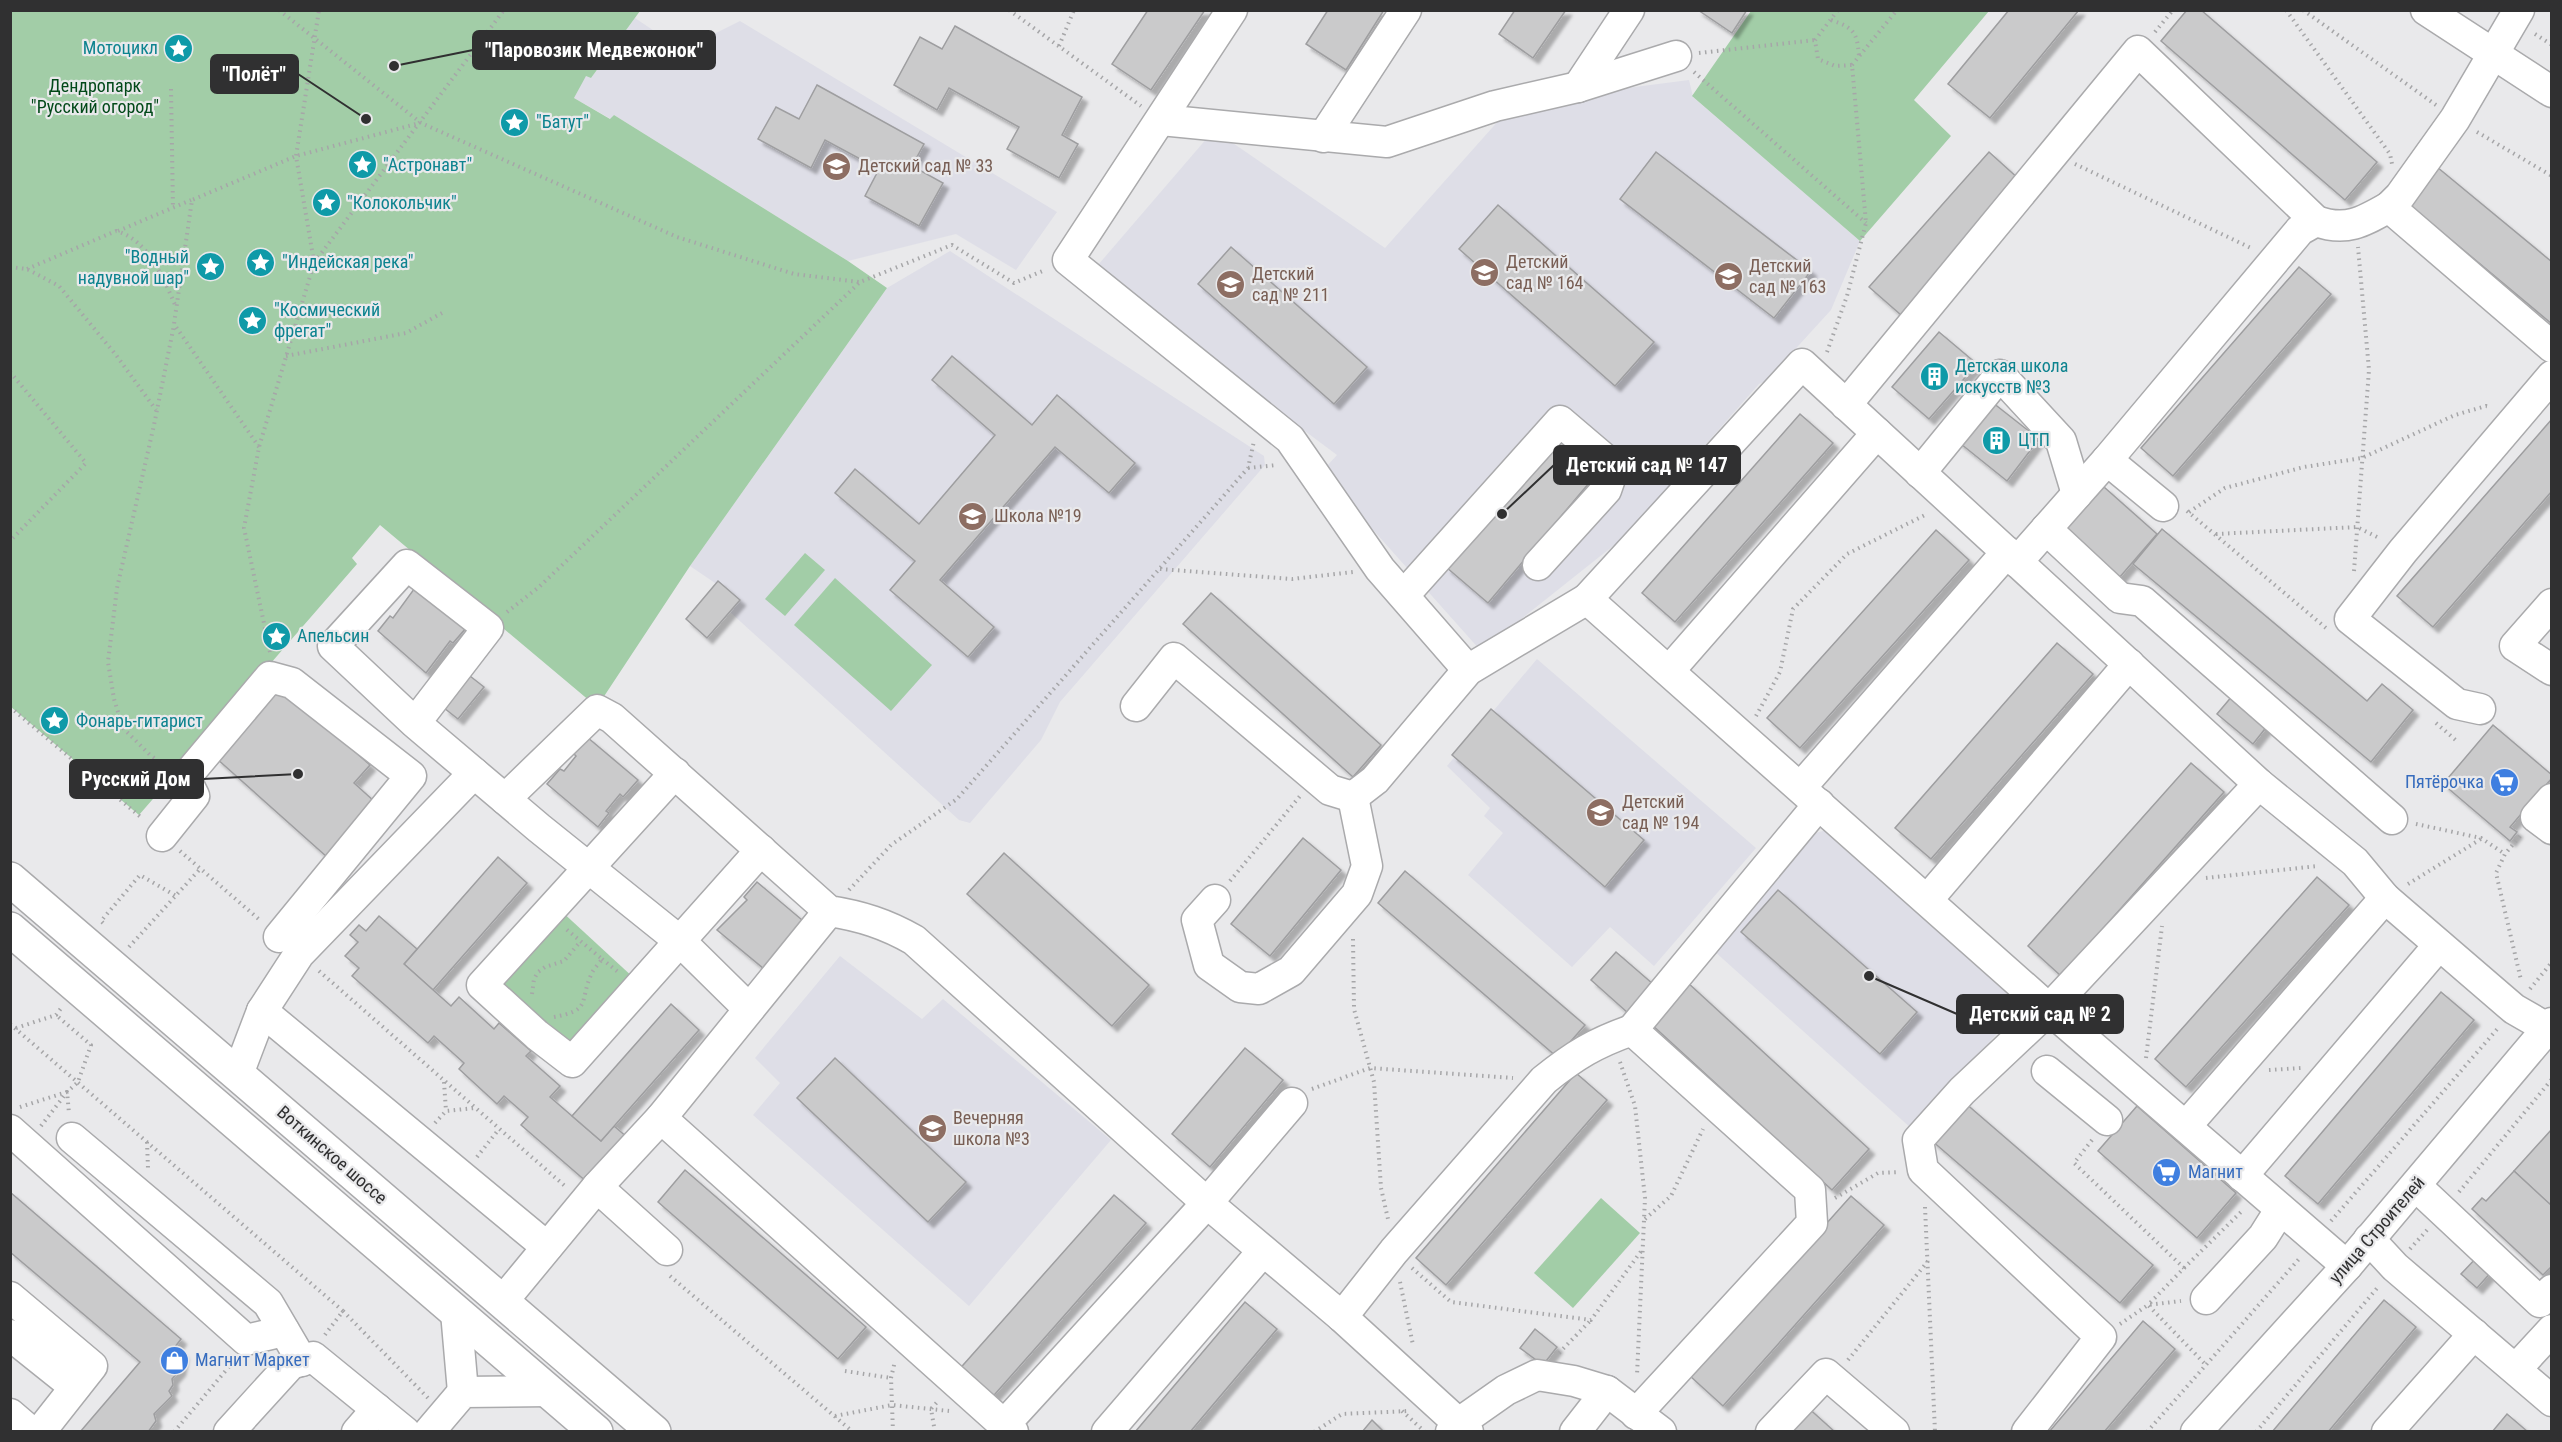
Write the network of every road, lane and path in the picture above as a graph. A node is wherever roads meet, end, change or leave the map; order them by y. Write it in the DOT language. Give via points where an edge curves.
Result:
graph roads {
  1 [pos="279,10"];
  2 [pos="319,10"];
  3 [pos="504,10"];
  4 [pos="1009,10"];
  5 [pos="1074,10"];
  6 [pos="1232,10"];
  7 [pos="1406,10"];
  8 [pos="1629,10"];
  9 [pos="1838,10"];
  10 [pos="1897,10"];
  11 [pos="2286,10"];
  12 [pos="2304,10"];
  13 [pos="2426,10"];
  14 [pos="2518,10"];
  15 [pos="1830,20"];
  16 [pos="316,38"];
  17 [pos="1815,40"];
  18 [pos="1059,46"];
  19 [pos="2494,54"];
  20 [pos="1676,56"];
  21 [pos="1859,57"];
  22 [pos="1852,65"];
  23 [pos="1578,87"];
  24 [pos="171,89"];
  25 [pos="2552,93"];
  26 [pos="2455,119"];
  27 [pos="1161,120"];
  28 [pos="421,123"];
  29 [pos="1323,137"];
  30 [pos="2052,153"];
  31 [pos="296,156"];
  32 [pos="2552,176"];
  33 [pos="192,200"];
  34 [pos="2394,202"];
  35 [pos="173,208"];
  36 [pos="2316,221"];
  37 [pos="1866,223"];
  38 [pos="2356,225"];
  39 [pos="116,231"];
  40 [pos="1068,260"];
  41 [pos="2275,260"];
  42 [pos="314,263"];
  43 [pos="10,267"];
  44 [pos="27,269"];
  45 [pos="860,282"];
  46 [pos="176,308"];
  47 [pos="442,313"];
  48 [pos="174,324"];
  49 [pos="2552,347"];
  50 [pos="286,356"];
  51 [pos="10,372"];
  52 [pos="2552,376"];
  53 [pos="1818,378"];
  54 [pos="1846,405"];
  55 [pos="157,411"];
  56 [pos="2522,411"];
  57 [pos="1260,414"];
  58 [pos="1877,434"];
  59 [pos="259,447"];
  60 [pos="2362,458"];
  61 [pos="2107,460"];
  62 [pos="1920,473"];
  63 [pos="2077,494"];
  64 [pos="2176,509"];
  65 [pos="1936,518"];
  66 [pos="2357,527"];
  67 [pos="2046,529"];
  68 [pos="2216,534"];
  69 [pos="10,541"];
  70 [pos="2403,550"];
  71 [pos="2012,557"];
  72 [pos="1538,565"];
  73 [pos="1159,568"];
  74 [pos="1380,569"];
  75 [pos="2354,573"];
  76 [pos="1404,595"];
  77 [pos="1587,599"];
  78 [pos="2552,604"];
  79 [pos="488,628"];
  80 [pos="2330,632"];
  81 [pos="2129,664"];
  82 [pos="1468,670"];
  83 [pos="2552,670"];
  84 [pos="1669,671"];
  85 [pos="270,677"];
  86 [pos="1136,706"];
  87 [pos="10,707"];
  88 [pos="2480,709"];
  89 [pos="2433,721"];
  90 [pos="415,723"];
  91 [pos="1745,738"];
  92 [pos="2458,742"];
  93 [pos="474,773"];
  94 [pos="675,773"];
  95 [pos="185,778"];
  96 [pos="1316,778"];
  97 [pos="2259,784"];
  98 [pos="1810,795"];
  99 [pos="1353,797"];
  100 [pos="505,799"];
  101 [pos="2552,799"];
  102 [pos="2392,819"];
  103 [pos="2552,829"];
  104 [pos="162,836"];
  105 [pos="2481,838"];
  106 [pos="761,850"];
  107 [pos="2355,862"];
  108 [pos="589,868"];
  109 [pos="10,879"];
  110 [pos="2168,882"];
  111 [pos="176,896"];
  112 [pos="2385,898"];
  113 [pos="1353,899"];
  114 [pos="1928,899"];
  115 [pos="1215,900"];
  116 [pos="829,911"];
  117 [pos="101,921"];
  118 [pos="10,929"];
  119 [pos="681,942"];
  120 [pos="289,945"];
  121 [pos="2439,945"];
  122 [pos="2552,962"];
  123 [pos="2519,1002"];
  124 [pos="749,1009"];
  125 [pos="2049,1009"];
  126 [pos="262,1011"];
  127 [pos="56,1015"];
  128 [pos="10,1024"];
  129 [pos="526,1025"];
  130 [pos="2549,1025"];
  131 [pos="1632,1030"];
  132 [pos="2110,1061"];
  133 [pos="2335,1066"];
  134 [pos="1370,1068"];
  135 [pos="2047,1071"];
  136 [pos="2233,1072"];
  137 [pos="238,1074"];
  138 [pos="1544,1080"];
  139 [pos="444,1081"];
  140 [pos="78,1082"];
  141 [pos="2142,1089"];
  142 [pos="67,1092"];
  143 [pos="2080,1097"];
  144 [pos="1292,1103"];
  145 [pos="1714,1105"];
  146 [pos="476,1108"];
  147 [pos="10,1110"];
  148 [pos="446,1111"];
  149 [pos="661,1118"];
  150 [pos="2107,1120"];
  151 [pos="2186,1126"];
  152 [pos="499,1129"];
  153 [pos="18,1138"];
  154 [pos="72,1138"];
  155 [pos="419,1141"];
  156 [pos="1923,1170"];
  157 [pos="462,1176"];
  158 [pos="2415,1186"];
  159 [pos="2261,1193"];
  160 [pos="590,1195"];
  161 [pos="1206,1203"];
  162 [pos="1811,1211"];
  163 [pos="1644,1220"];
  164 [pos="2369,1239"];
  165 [pos="2314,1241"];
  166 [pos="547,1247"];
  167 [pos="1643,1248"];
  168 [pos="1263,1251"];
  169 [pos="1394,1251"];
  170 [pos="666,1260"];
  171 [pos="1928,1261"];
  172 [pos="2346,1266"];
  173 [pos="2184,1268"];
  174 [pos="2552,1290"];
  175 [pos="10,1298"];
  176 [pos="2206,1299"];
  177 [pos="502,1302"];
  178 [pos="2148,1305"];
  179 [pos="343,1311"];
  180 [pos="456,1312"];
  181 [pos="1342,1317"];
  182 [pos="1591,1320"];
  183 [pos="2552,1330"];
  184 [pos="284,1331"];
  185 [pos="901,1333"];
  186 [pos="2474,1334"];
  187 [pos="10,1335"];
  188 [pos="2101,1337"];
  189 [pos="308,1359"];
  190 [pos="2206,1365"];
  191 [pos="2516,1369"];
  192 [pos="845,1371"];
  193 [pos="1537,1375"];
  194 [pos="891,1378"];
  195 [pos="1833,1379"];
  196 [pos="75,1387"];
  197 [pos="549,1391"];
  198 [pos="1607,1391"];
  199 [pos="463,1392"];
  200 [pos="1417,1400"];
  201 [pos="2552,1401"];
  202 [pos="892,1405"];
  203 [pos="377,1408"];
  204 [pos="931,1409"];
  205 [pos="952,1411"];
  206 [pos="1402,1412"];
  207 [pos="10,1414"];
  208 [pos="1636,1414"];
  209 [pos="834,1416"];
  210 [pos="436,1422"];
  211 [pos="242,1428"];
  212 [pos="1009,1428"];
  213 [pos="1459,1429"];
  214 [pos="31,1431"];
  215 [pos="40,1431"];
  216 [pos="357,1431"];
  217 [pos="405,1431"];
  218 [pos="596,1431"];
  219 [pos="654,1431"];
  220 [pos="853,1431"];
  221 [pos="893,1431"];
  222 [pos="935,1431"];
  223 [pos="1107,1431"];
  224 [pos="1314,1431"];
  225 [pos="1425,1431"];
  226 [pos="1575,1431"];
  227 [pos="1661,1431"];
  228 [pos="1771,1431"];
  229 [pos="1894,1431"];
  230 [pos="1935,1431"];
  231 [pos="2027,1431"];
  232 [pos="2147,1431"];
  233 [pos="2196,1431"];
  234 [pos="2387,1431"];
  1 -- 16 [label="path"];
  2 -- 16 [label="path"];
  3 -- 28 [label="path"];
  4 -- 18 [label="path"];
  5 -- 18 [label="path"];
  6 -- 27 [label="street"];
  7 -- 29 [label="street"];
  8 -- 23 [label="street"];
  9 -- 15 [label="path"];
  10 -- 21 [label="path"];
  11 -- 34 [label="path" via="2390,154"];
  12 -- 26 [label="path"];
  13 -- 19 [label="street"];
  14 -- 19 [label="street"];
  15 -- 17 [label="path"];
  15 -- 21 [label="path" via="1847,25 1857,36"];
  16 -- 28 [label="path"];
  16 -- 31 [label="path"];
  17 -- 20 [label="path"];
  17 -- 22 [label="path" via="1818,58 1835,66"];
  18 -- 27 [label="path"];
  19 -- 25 [label="street"];
  19 -- 26 [label="street"];
  20 -- 23 [label="street"];
  20 -- 37 [label="path"];
  21 -- 22 [label="path"];
  22 -- 37 [label="path"];
  23 -- 29 [label="street" via="1495,106 1387,142"];
  24 -- 35 [label="path"];
  26 -- 32 [label="path"];
  26 -- 34 [label="street"];
  27 -- 29 [label="street"];
  27 -- 40 [label="street"];
  28 -- 31 [label="path"];
  28 -- 42 [label="path"];
  28 -- 45 [label="path" via="677,237 794,274"];
  30 -- 36 [label="street" via="2138,51"];
  30 -- 41 [label="path"];
  30 -- 54 [label="street"];
  31 -- 33 [label="path"];
  31 -- 42 [label="path"];
  33 -- 35 [label="path"];
  33 -- 46 [label="path"];
  34 -- 38 [label="street"];
  34 -- 49 [label="street"];
  35 -- 39 [label="path"];
  36 -- 38 [label="street" via="2329,226"];
  36 -- 41 [label="street" via="2300,230"];
  37 -- 53 [label="path" via="1847,296"];
  38 -- 60 [label="path" via="2369,370"];
  39 -- 44 [label="path"];
  39 -- 46 [label="path" via="129,235 158,266"];
  40 -- 45 [label="path" via="1014,283 952,245"];
  40 -- 57 [label="street"];
  41 -- 61 [label="street"];
  42 -- 50 [label="path"];
  43 -- 44 [label="path"];
  44 -- 55 [label="path" via="58,286"];
  45 -- 79 [label="path" via="539,587"];
  46 -- 48 [label="path"];
  47 -- 50 [label="path" via="406,333"];
  48 -- 55 [label="path"];
  48 -- 59 [label="path"];
  50 -- 59 [label="path"];
  51 -- 69 [label="path" via="86,463"];
  52 -- 56 [label="street"];
  53 -- 54 [label="street"];
  53 -- 77 [label="street" via="1802,364"];
  54 -- 58 [label="street"];
  55 -- 95 [label="path" via="117,588 108,662 123,728 150,755"];
  56 -- 60 [label="path" via="2486,406 2455,415"];
  56 -- 70 [label="street"];
  57 -- 73 [label="path" via="1248,468"];
  57 -- 74 [label="street" via="1290,439"];
  58 -- 62 [label="street"];
  58 -- 84 [label="street"];
  59 -- 85 [label="path" via="244,528 270,648"];
  60 -- 64 [label="path" via="2304,467 2225,488"];
  60 -- 66 [label="path"];
  61 -- 63 [label="street"];
  61 -- 64 [label="street"];
  62 -- 63 [label="street" via="2000,375 2061,441"];
  62 -- 71 [label="street"];
  63 -- 67 [label="street"];
  64 -- 68 [label="path"];
  65 -- 91 [label="path" via="1927,514 1847,554 1793,609 1780,672"];
  66 -- 68 [label="path"];
  66 -- 70 [label="path"];
  66 -- 75 [label="path"];
  67 -- 71 [label="street"];
  67 -- 102 [label="street" via="2120,598 2142,601"];
  68 -- 80 [label="path"];
  70 -- 88 [label="street" via="2350,619 2457,704"];
  71 -- 81 [label="street"];
  71 -- 98 [label="street"];
  72 -- 76 [label="street" via="1606,490 1614,467 1560,421"];
  73 -- 74 [label="path" via="1292,579"];
  73 -- 116 [label="path" via="957,799 891,845"];
  74 -- 76 [label="street"];
  76 -- 82 [label="street"];
  77 -- 82 [label="street"];
  77 -- 84 [label="street"];
  78 -- 83 [label="street" via="2515,646"];
  79 -- 90 [label="street"];
  79 -- 90 [label="street" via="407,565 333,646"];
  81 -- 97 [label="street"];
  81 -- 114 [label="street"];
  82 -- 99 [label="street" via="1375,780"];
  84 -- 91 [label="street"];
  85 -- 95 [label="street"];
  85 -- 120 [label="street" via="291,683 411,776"];
  86 -- 96 [label="street" via="1174,658"];
  87 -- 104 [label="path"];
  89 -- 92 [label="path"];
  90 -- 93 [label="street"];
  91 -- 98 [label="street"];
  93 -- 100 [label="street"];
  93 -- 120 [label="street"];
  94 -- 100 [label="street" via="612,718 597,710"];
  94 -- 106 [label="street"];
  94 -- 108 [label="street"];
  95 -- 104 [label="street" via="194,796"];
  96 -- 99 [label="street" via="1330,790"];
  96 -- 115 [label="path"];
  97 -- 107 [label="street"];
  97 -- 110 [label="street"];
  98 -- 114 [label="street"];
  98 -- 131 [label="street"];
  99 -- 113 [label="street" via="1367,866"];
  100 -- 108 [label="street"];
  101 -- 103 [label="street" via="2536,817"];
  102 -- 105 [label="path"];
  104 -- 120 [label="path"];
  105 -- 112 [label="path"];
  105 -- 123 [label="path" via="2505,854 2496,873"];
  106 -- 116 [label="street"];
  106 -- 119 [label="street"];
  107 -- 110 [label="path"];
  107 -- 112 [label="street"];
  108 -- 119 [label="street"];
  108 -- 129 [label="street" via="482,985"];
  109 -- 137 [label="main road, Воткинское шоссе"];
  110 -- 125 [label="street"];
  110 -- 141 [label="path"];
  111 -- 117 [label="path" via="140,875"];
  112 -- 121 [label="street"];
  112 -- 136 [label="street"];
  113 -- 115 [label="street" via="1291,971 1259,989 1240,987 1209,965 1197,920"];
  113 -- 134 [label="path" via="1354,1009"];
  114 -- 125 [label="street"];
  116 -- 124 [label="street"];
  116 -- 161 [label="street" via="865,917 914,940"];
  118 -- 180 [label="main road, Воткинское шоссе"];
  119 -- 124 [label="street"];
  119 -- 129 [label="street" via="572,1062"];
  120 -- 126 [label="street"];
  120 -- 139 [label="path"];
  121 -- 123 [label="street"];
  121 -- 133 [label="street"];
  122 -- 123 [label="path"];
  123 -- 130 [label="street"];
  123 -- 165 [label="path"];
  124 -- 149 [label="street"];
  125 -- 132 [label="street"];
  125 -- 156 [label="street" via="1962,1091 1918,1140"];
  126 -- 137 [label="street"];
  126 -- 155 [label="street"];
  127 -- 140 [label="path" via="91,1045"];
  128 -- 140 [label="path"];
  129 -- 129 [label="path" via="568,1015 581,1005 591,973 602,959 580,942 564,961 538,972"];
  130 -- 158 [label="street, улица Строителей"];
  131 -- 138 [label="street" via="1599,1042"];
  131 -- 145 [label="street"];
  131 -- 163 [label="path" via="1619,1065 1635,1106"];
  132 -- 141 [label="street"];
  132 -- 143 [label="street"];
  133 -- 136 [label="path"];
  133 -- 159 [label="street"];
  134 -- 138 [label="path"];
  134 -- 144 [label="path" via="1303,1092"];
  134 -- 169 [label="path" via="1381,1188"];
  135 -- 143 [label="street"];
  136 -- 151 [label="street"];
  137 -- 177 [label="main road, Воткинское шоссе"];
  138 -- 169 [label="street"];
  139 -- 146 [label="path"];
  139 -- 148 [label="path"];
  140 -- 142 [label="path"];
  140 -- 179 [label="path"];
  141 -- 151 [label="street"];
  142 -- 147 [label="path"];
  142 -- 153 [label="path"];
  143 -- 150 [label="street"];
  144 -- 161 [label="street"];
  145 -- 162 [label="street" via="1810,1190"];
  145 -- 163 [label="path" via="1671,1196"];
  146 -- 148 [label="path"];
  146 -- 152 [label="path"];
  148 -- 155 [label="path"];
  149 -- 160 [label="street"];
  149 -- 185 [label="street"];
  150 -- 173 [label="path" via="2074,1163"];
  151 -- 159 [label="street"];
  152 -- 157 [label="path"];
  152 -- 160 [label="path"];
  153 -- 184 [label="street" via="246,1340"];
  154 -- 184 [label="street" via="268,1303"];
  155 -- 157 [label="street"];
  156 -- 162 [label="path" via="1878,1173"];
  156 -- 171 [label="path"];
  156 -- 188 [label="street"];
  157 -- 166 [label="street"];
  158 -- 164 [label="street, улица Строителей"];
  158 -- 174 [label="street" via="2540,1302"];
  159 -- 165 [label="street"];
  159 -- 173 [label="path"];
  159 -- 176 [label="street" via="2263,1237"];
  160 -- 166 [label="street"];
  160 -- 170 [label="street"];
  161 -- 168 [label="street"];
  161 -- 212 [label="street"];
  162 -- 208 [label="street" via="1812,1223"];
  163 -- 167 [label="path"];
  164 -- 172 [label="street, улица Строителей"];
  164 -- 186 [label="street" via="2394,1267"];
  165 -- 172 [label="street"];
  165 -- 190 [label="path"];
  166 -- 177 [label="street"];
  167 -- 182 [label="path"];
  167 -- 208 [label="path"];
  168 -- 181 [label="street"];
  168 -- 223 [label="street"];
  169 -- 181 [label="street"];
  169 -- 182 [label="path" via="1450,1302"];
  169 -- 200 [label="path"];
  170 -- 209 [label="path"];
  171 -- 195 [label="path"];
  171 -- 230 [label="path"];
  172 -- 233 [label="street, улица Строителей"];
  173 -- 178 [label="path"];
  175 -- 196 [label="street" via="92,1366"];
  176 -- 178 [label="path"];
  177 -- 219 [label="main road, Воткинское шоссе"];
  178 -- 188 [label="path"];
  178 -- 190 [label="path"];
  179 -- 189 [label="path"];
  179 -- 210 [label="path"];
  180 -- 197 [label="main road, Воткинское шоссе"];
  180 -- 199 [label="street"];
  181 -- 200 [label="street"];
  182 -- 193 [label="path"];
  183 -- 191 [label="street"];
  184 -- 189 [label="street"];
  185 -- 194 [label="path"];
  185 -- 212 [label="street"];
  186 -- 191 [label="street"];
  186 -- 234 [label="street"];
  187 -- 196 [label="street"];
  188 -- 231 [label="street"];
  189 -- 203 [label="street"];
  189 -- 211 [label="street" via="291,1364"];
  190 -- 232 [label="path"];
  191 -- 201 [label="street"];
  192 -- 194 [label="path"];
  193 -- 198 [label="street"];
  193 -- 213 [label="street" via="1506,1390"];
  194 -- 202 [label="path"];
  195 -- 228 [label="street" via="1826,1374"];
  195 -- 229 [label="street"];
  196 -- 215 [label="street"];
  197 -- 199 [label="street"];
  197 -- 218 [label="main road, Воткинское шоссе"];
  198 -- 208 [label="street"];
  198 -- 226 [label="street"];
  199 -- 210 [label="street"];
  200 -- 206 [label="path"];
  200 -- 213 [label="street"];
  202 -- 204 [label="path"];
  202 -- 209 [label="path"];
  202 -- 221 [label="path"];
  203 -- 216 [label="street"];
  203 -- 217 [label="street"];
  204 -- 205 [label="path"];
  204 -- 222 [label="path"];
  206 -- 224 [label="path" via="1342,1414"];
  206 -- 225 [label="path"];
  207 -- 214 [label="street"];
  208 -- 227 [label="street"];
  209 -- 220 [label="path"];
}
